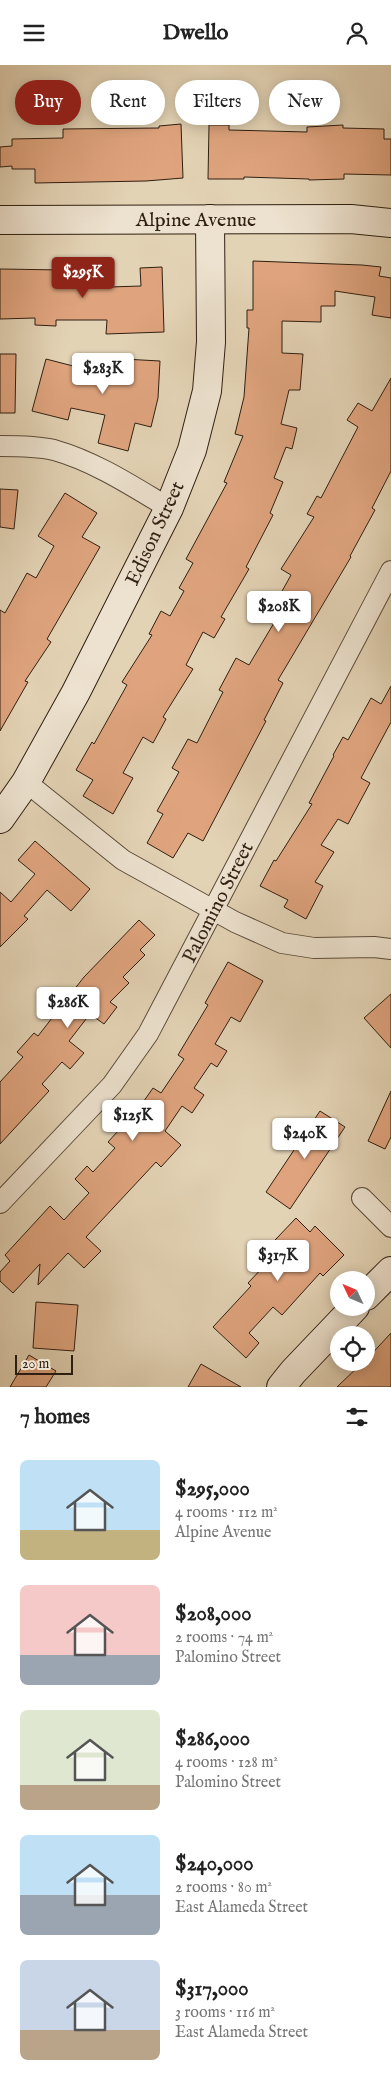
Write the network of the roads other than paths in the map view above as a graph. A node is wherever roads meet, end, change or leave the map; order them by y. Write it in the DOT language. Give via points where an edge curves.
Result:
graph roads {
  1 [pos="210,219"];
  2 [pos="0,220"];
  3 [pos="391,223"];
  4 [pos="0,446"];
  5 [pos="169,508"];
  6 [pos="391,571"];
  7 [pos="26,782"];
  8 [pos="0,819"];
  9 [pos="213,910"];
  10 [pos="391,949"];
  11 [pos="362,1198"];
  12 [pos="0,1203"];
  13 [pos="391,1227"];
  14 [pos="391,1271"];
  15 [pos="375,1287"];
  16 [pos="347,1316"];
  17 [pos="281,1387"];
  1 -- 2 [label="street, Alpine Avenue"];
  1 -- 3 [label="street, Alpine Avenue" via="351,219"];
  1 -- 5 [label="street, Edison Street" via="211,342 207,391 192,450"];
  4 -- 5 [label="street" via="54,450 116,476"];
  5 -- 7 [label="street, Edison Street" via="76,692"];
  6 -- 9 [label="street, Palomino Street"];
  7 -- 8 [label="street, Edison Street"];
  7 -- 9 [label="street" via="123,860"];
  9 -- 10 [label="street" via="282,943 314,948"];
  9 -- 12 [label="street, Palomino Street" via="148,1034 112,1085"];
  11 -- 13 [label="street"];
  14 -- 15 [label="street"];
  16 -- 17 [label="street"];
}
